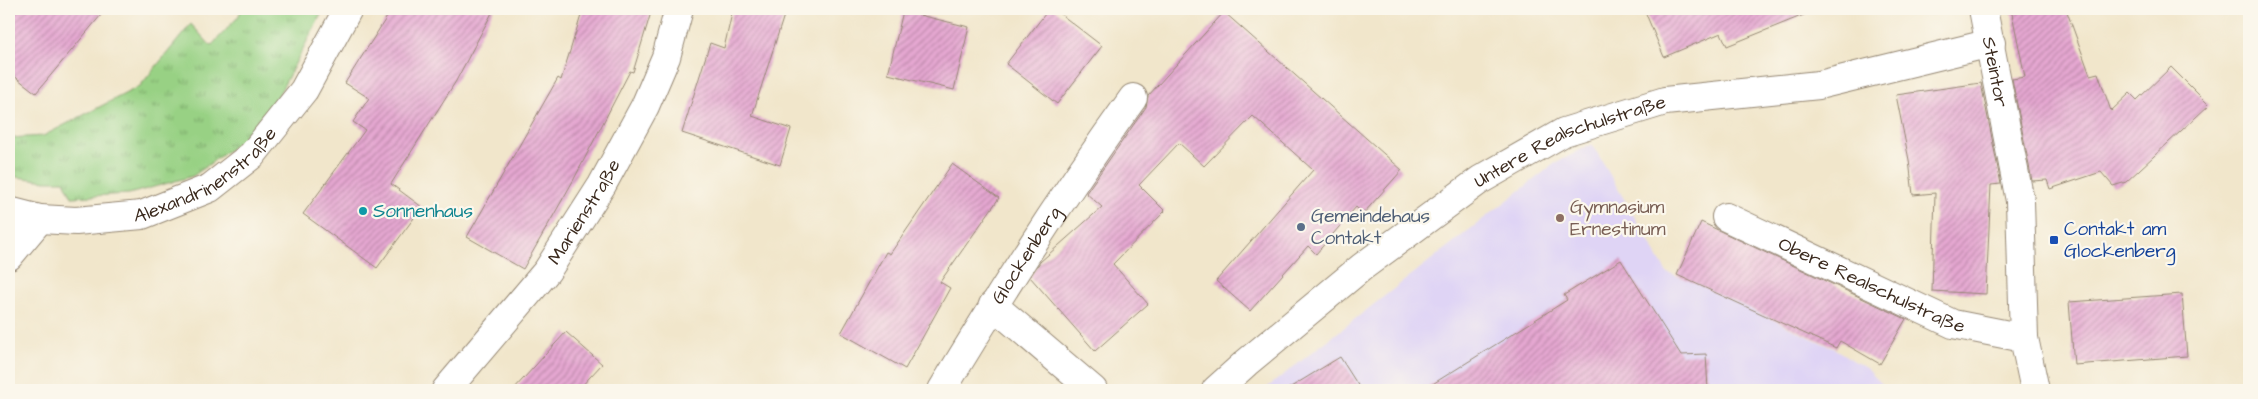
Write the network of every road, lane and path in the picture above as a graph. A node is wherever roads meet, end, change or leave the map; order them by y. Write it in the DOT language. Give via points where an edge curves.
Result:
graph roads {
  1 [pos="348,9"];
  2 [pos="679,9"];
  3 [pos="1983,9"];
  4 [pos="1991,43"];
  5 [pos="1133,98"];
  6 [pos="9,211"];
  7 [pos="1726,217"];
  8 [pos="40,219"];
  9 [pos="9,256"];
  10 [pos="993,305"];
  11 [pos="2024,338"];
  12 [pos="446,390"];
  13 [pos="942,390"];
  14 [pos="1093,390"];
  15 [pos="1216,390"];
  16 [pos="2035,390"];
  1 -- 8 [label="street, Alexandrinenstraße" via="304,90 252,155 210,188 142,215 76,221"];
  2 -- 12 [label="street, Marienstraße" via="666,57 645,106 602,185 547,271"];
  3 -- 4 [label="street, Steintor"];
  4 -- 11 [label="street, Steintor" via="2020,201"];
  4 -- 15 [label="street, Untere Realschulstraße" via="1818,85 1665,101 1564,132 1480,180 1370,261"];
  5 -- 10 [label="street, Glockenberg" via="1076,176"];
  6 -- 8 [label="street, Alexandrinenstraße"];
  7 -- 11 [label="street, Obere Realschulstraße" via="1953,324"];
  8 -- 9 [label="street"];
  10 -- 13 [label="street"];
  10 -- 14 [label="street, Glockenberg"];
  11 -- 16 [label="street, Steintor"];
}
